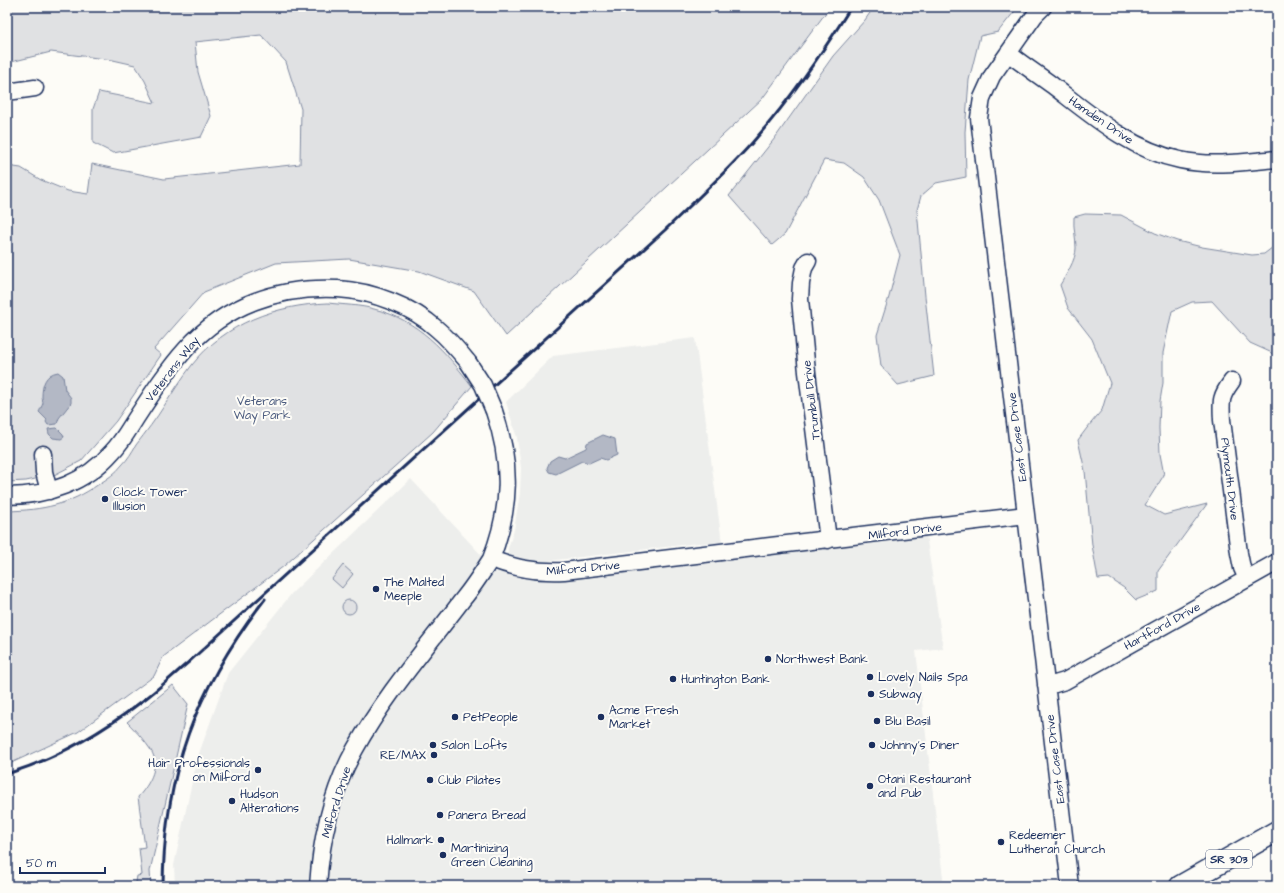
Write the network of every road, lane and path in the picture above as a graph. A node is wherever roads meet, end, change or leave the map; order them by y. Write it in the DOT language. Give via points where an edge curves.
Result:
graph roads {
  1 [pos="1043,7"];
  2 [pos="1008,53"];
  3 [pos="35,88"];
  4 [pos="7,92"];
  5 [pos="1277,159"];
  6 [pos="808,261"];
  7 [pos="1232,381"];
  8 [pos="43,454"];
  9 [pos="48,491"];
  10 [pos="7,496"];
  11 [pos="1026,515"];
  12 [pos="828,540"];
  13 [pos="491,560"];
  14 [pos="1277,562"];
  15 [pos="1247,579"];
  16 [pos="1046,685"];
  17 [pos="1277,831"];
  18 [pos="318,886"];
  19 [pos="1070,886"];
  20 [pos="1180,886"];
  1 -- 2 [label="street, East Case Drive"];
  2 -- 5 [label="street, Hamden Drive" via="1115,132 1155,153 1181,160 1210,163"];
  2 -- 11 [label="street, East Case Drive" via="992,76 982,98 979,118"];
  3 -- 4 [label="street"];
  6 -- 12 [label="street, Trumbull Drive" via="804,268 800,299"];
  7 -- 15 [label="street, Plymouth Drive" via="1221,400 1222,420 1239,553"];
  8 -- 9 [label="street"];
  9 -- 10 [label="street, Veterans Way"];
  9 -- 13 [label="street, Veterans Way, bridge" via="71,483 100,464 126,434 160,381 185,349 200,334 233,310 271,295 328,288 346,290 379,297 415,314 436,328 453,343 483,386 502,438 507,473 503,520"];
  11 -- 12 [label="street, Milford Drive"];
  11 -- 16 [label="street, East Case Drive"];
  12 -- 13 [label="street, Milford Drive" via="564,571 538,572"];
  13 -- 18 [label="street, Milford Drive" via="391,693 354,750 339,786 328,823"];
  14 -- 15 [label="street, Hartford Drive"];
  15 -- 16 [label="street, Hartford Drive" via="1065,681"];
  16 -- 19 [label="street, East Case Drive"];
  17 -- 20 [label="main road, SR 303"];
}
